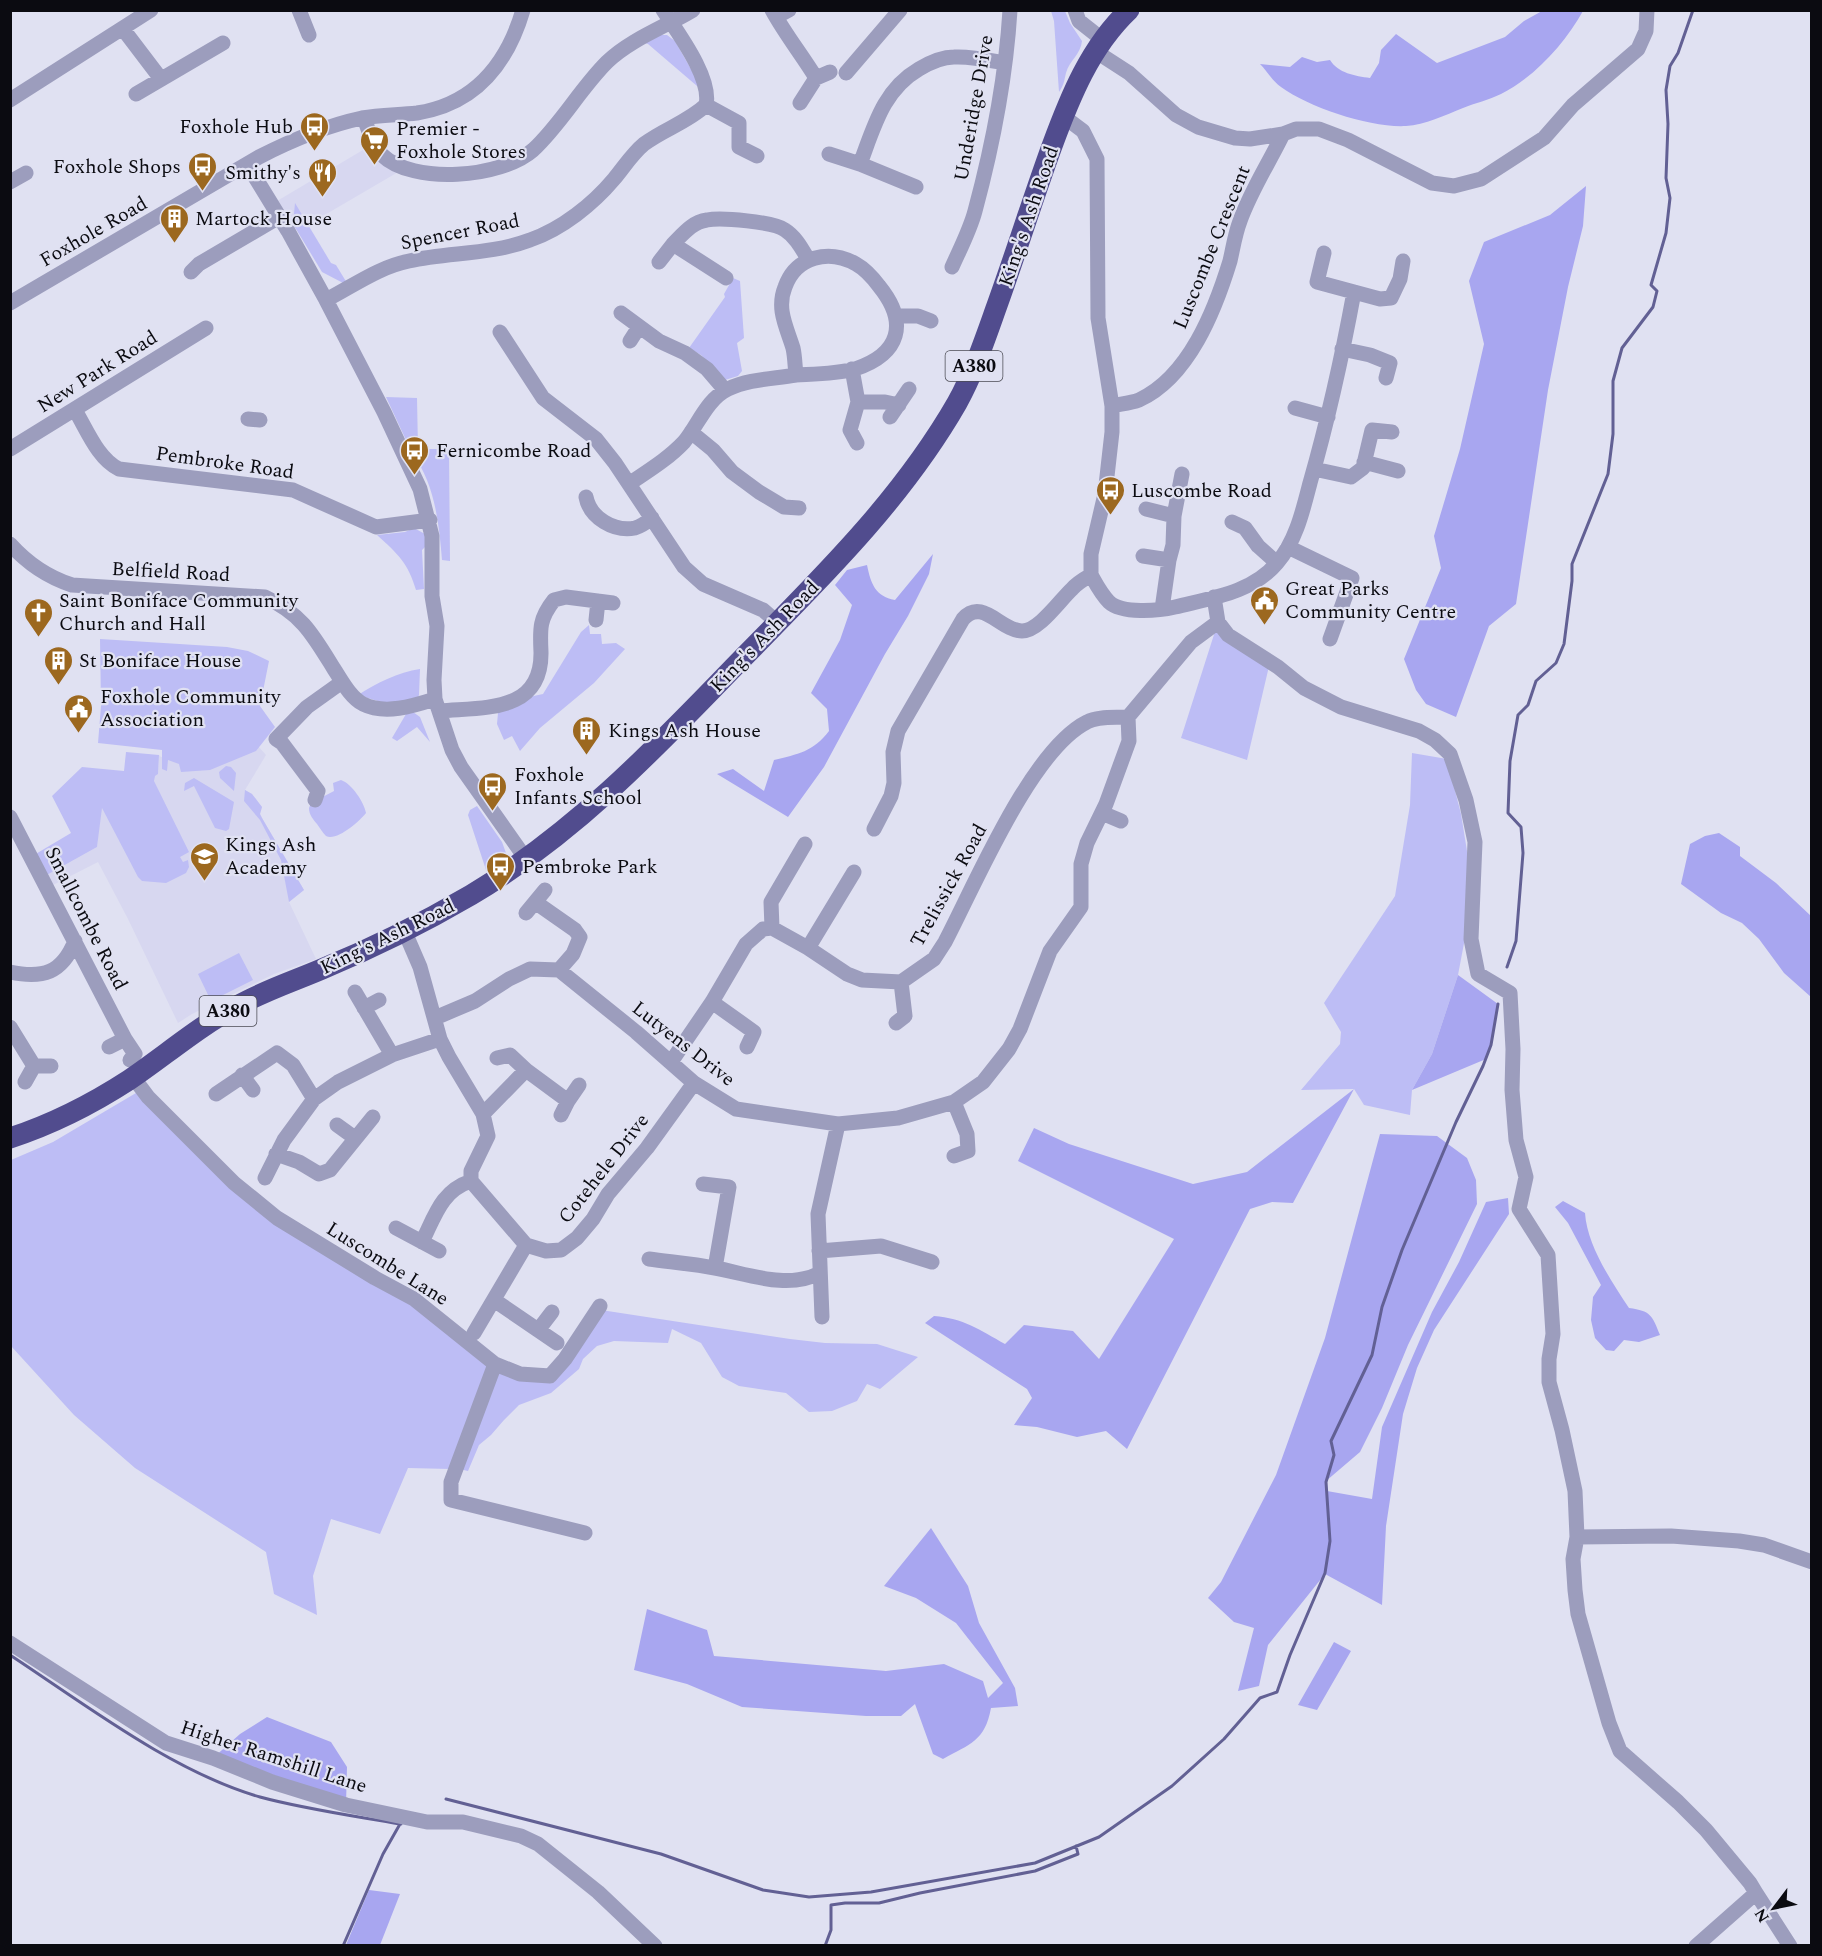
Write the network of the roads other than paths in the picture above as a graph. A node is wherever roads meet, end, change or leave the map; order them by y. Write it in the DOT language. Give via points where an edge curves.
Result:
graph roads {
  1 [pos="151,10"];
  2 [pos="299,10"];
  3 [pos="523,10"];
  4 [pos="693,10"];
  5 [pos="900,10"];
  6 [pos="1010,10"];
  7 [pos="1075,10"];
  8 [pos="1129,10"];
  9 [pos="1647,10"];
  10 [pos="779,13"];
  11 [pos="667,17"];
  12 [pos="123,29"];
  13 [pos="309,35"];
  14 [pos="223,43"];
  15 [pos="1099,46"];
  16 [pos="1005,63"];
  17 [pos="846,73"];
  18 [pos="161,79"];
  19 [pos="136,94"];
  20 [pos="10,100"];
  21 [pos="800,103"];
  22 [pos="706,105"];
  23 [pos="1063,116"];
  24 [pos="364,118"];
  25 [pos="1283,134"];
  26 [pos="829,154"];
  27 [pos="757,156"];
  28 [pos="247,164"];
  29 [pos="860,164"];
  30 [pos="26,173"];
  31 [pos="10,182"];
  32 [pos="916,187"];
  33 [pos="279,217"];
  34 [pos="673,244"];
  35 [pos="1324,253"];
  36 [pos="808,260"];
  37 [pos="1403,261"];
  38 [pos="659,262"];
  39 [pos="952,267"];
  40 [pos="190,272"];
  41 [pos="726,278"];
  42 [pos="1354,292"];
  43 [pos="326,300"];
  44 [pos="10,303"];
  45 [pos="621,313"];
  46 [pos="897,316"];
  47 [pos="931,321"];
  48 [pos="206,327"];
  49 [pos="639,327"];
  50 [pos="500,332"];
  51 [pos="630,341"];
  52 [pos="1342,349"];
  53 [pos="852,369"];
  54 [pos="796,375"];
  55 [pos="1386,378"];
  56 [pos="909,389"];
  57 [pos="725,390"];
  58 [pos="858,402"];
  59 [pos="1112,406"];
  60 [pos="1295,408"];
  61 [pos="75,410"];
  62 [pos="1328,417"];
  63 [pos="691,432"];
  64 [pos="1392,432"];
  65 [pos="847,435"];
  66 [pos="10,449"];
  67 [pos="1364,462"];
  68 [pos="1314,469"];
  69 [pos="1398,471"];
  70 [pos="1182,474"];
  71 [pos="629,484"];
  72 [pos="1146,509"];
  73 [pos="789,511"];
  74 [pos="1174,516"];
  75 [pos="652,518"];
  76 [pos="430,520"];
  77 [pos="578,520"];
  78 [pos="1232,522"];
  79 [pos="10,544"];
  80 [pos="1288,547"];
  81 [pos="1143,556"];
  82 [pos="1169,560"];
  83 [pos="1277,564"];
  84 [pos="1091,575"];
  85 [pos="1214,597"];
  86 [pos="1162,609"];
  87 [pos="596,620"];
  88 [pos="1218,622"];
  89 [pos="778,623"];
  90 [pos="1330,639"];
  91 [pos="342,682"];
  92 [pos="437,705"];
  93 [pos="1128,717"];
  94 [pos="319,793"];
  95 [pos="1102,813"];
  96 [pos="10,817"];
  97 [pos="1121,821"];
  98 [pos="874,829"];
  99 [pos="806,844"];
  100 [pos="526,860"];
  101 [pos="854,872"];
  102 [pos="545,890"];
  103 [pos="772,928"];
  104 [pos="405,930"];
  105 [pos="75,941"];
  106 [pos="808,948"];
  107 [pos="559,970"];
  108 [pos="11,973"];
  109 [pos="901,982"];
  110 [pos="355,992"];
  111 [pos="379,1000"];
  112 [pos="712,1002"];
  113 [pos="364,1008"];
  114 [pos="435,1018"];
  115 [pos="906,1020"];
  116 [pos="10,1027"];
  117 [pos="125,1039"];
  118 [pos="440,1039"];
  119 [pos="109,1047"];
  120 [pos="747,1047"];
  121 [pos="392,1055"];
  122 [pos="497,1058"];
  123 [pos="671,1062"];
  124 [pos="34,1066"];
  125 [pos="51,1066"];
  126 [pos="132,1069"];
  127 [pos="526,1070"];
  128 [pos="242,1075"];
  129 [pos="25,1082"];
  130 [pos="694,1083"];
  131 [pos="579,1085"];
  132 [pos="253,1090"];
  133 [pos="216,1094"];
  134 [pos="314,1099"];
  135 [pos="568,1101"];
  136 [pos="954,1102"];
  137 [pos="483,1114"];
  138 [pos="561,1115"];
  139 [pos="373,1117"];
  140 [pos="838,1124"];
  141 [pos="337,1125"];
  142 [pos="10,1138"];
  143 [pos="355,1138"];
  144 [pos="276,1154"];
  145 [pos="966,1156"];
  146 [pos="265,1178"];
  147 [pos="471,1181"];
  148 [pos="703,1184"];
  149 [pos="396,1228"];
  150 [pos="422,1242"];
  151 [pos="526,1245"];
  152 [pos="439,1251"];
  153 [pos="819,1251"];
  154 [pos="651,1259"];
  155 [pos="932,1262"];
  156 [pos="716,1268"];
  157 [pos="820,1273"];
  158 [pos="494,1300"];
  159 [pos="600,1306"];
  160 [pos="552,1312"];
  161 [pos="822,1317"];
  162 [pos="539,1329"];
  163 [pos="474,1333"];
  164 [pos="557,1343"];
  165 [pos="495,1364"];
  166 [pos="585,1533"];
  167 [pos="1577,1537"];
  168 [pos="1812,1562"];
  169 [pos="10,1643"];
  170 [pos="1756,1893"];
  171 [pos="655,1946"];
  172 [pos="1695,1946"];
  173 [pos="1791,1946"];
  1 -- 12 [label="street"];
  2 -- 13 [label="street"];
  3 -- 24 [label="street, Foxhole Road" via="508,49 490,76 461,98 439,108"];
  4 -- 11 [label="street"];
  5 -- 17 [label="street"];
  6 -- 16 [label="street, Underidge Drive"];
  7 -- 15 [label="street"];
  8 -- 15 [label="highway, King's Ash Road / A380"];
  9 -- 25 [label="street" via="1646,31 1638,49 1573,105 1544,138 1500,168 1463,185 1432,183 1319,129 1296,129"];
  10 -- 21 [label="street" via="787,37 823,75"];
  11 -- 22 [label="street" via="706,86"];
  11 -- 24 [label="street" via="607,63 531,151 490,170 462,176 405,168 383,156 373,144"];
  12 -- 18 [label="street"];
  12 -- 20 [label="street"];
  14 -- 18 [label="street"];
  15 -- 23 [label="highway, King's Ash Road / A380"];
  15 -- 25 [label="street" via="1176,115 1198,127 1235,138"];
  16 -- 29 [label="street" via="952,57 930,62 906,76 878,117"];
  16 -- 39 [label="street, Underidge Drive" via="981,215"];
  18 -- 19 [label="street"];
  22 -- 27 [label="street" via="740,123 739,147"];
  22 -- 43 [label="street, Spencer Road" via="644,144 579,213 551,231 507,248 406,261 372,274"];
  23 -- 59 [label="street" via="1083,131 1097,159 1098,318"];
  23 -- 89 [label="highway, King's Ash Road / A380" via="979,357 958,399 901,487"];
  24 -- 28 [label="street, Foxhole Road" via="313,132"];
  25 -- 59 [label="street, Luscombe Crescent" via="1239,222 1211,315 1201,335 1159,387 1136,401"];
  26 -- 29 [label="street"];
  28 -- 33 [label="street"];
  28 -- 44 [label="street, Foxhole Road"];
  29 -- 32 [label="street"];
  30 -- 31 [label="street"];
  33 -- 40 [label="street"];
  33 -- 43 [label="street"];
  34 -- 36 [label="street" via="691,226 707,219 765,223 785,229"];
  34 -- 38 [label="street"];
  34 -- 41 [label="street"];
  35 -- 42 [label="street" via="1317,282"];
  36 -- 46 [label="street" via="833,256 858,265 882,290"];
  36 -- 54 [label="street" via="795,269 782,299 781,312"];
  37 -- 42 [label="street" via="1391,298"];
  42 -- 52 [label="street"];
  43 -- 76 [label="street" via="415,475"];
  45 -- 49 [label="street"];
  46 -- 47 [label="street" via="918,316"];
  46 -- 53 [label="street" via="898,328 889,348"];
  48 -- 61 [label="street, New Park Road"];
  49 -- 51 [label="street"];
  49 -- 57 [label="street" via="707,369"];
  50 -- 71 [label="street" via="523,355 543,398 596,439"];
  52 -- 55 [label="street" via="1390,363"];
  52 -- 62 [label="street"];
  53 -- 54 [label="street"];
  53 -- 58 [label="street"];
  54 -- 57 [label="street"];
  56 -- 58 [label="street" via="894,411 885,402"];
  57 -- 63 [label="street"];
  58 -- 65 [label="street"];
  59 -- 84 [label="street" via="1105,494 1091,554"];
  60 -- 62 [label="street"];
  61 -- 66 [label="street, New Park Road"];
  61 -- 76 [label="street, Pembroke Road" via="103,457 119,469 293,490 376,527"];
  62 -- 68 [label="street"];
  63 -- 71 [label="street" via="663,461"];
  63 -- 73 [label="street" via="732,472"];
  64 -- 67 [label="street" via="1372,429"];
  67 -- 68 [label="street" via="1351,477"];
  67 -- 69 [label="street"];
  68 -- 80 [label="street"];
  70 -- 74 [label="street"];
  71 -- 75 [label="street"];
  72 -- 74 [label="street"];
  74 -- 82 [label="street"];
  75 -- 77 [label="street" via="624,529 609,525 587,503"];
  75 -- 89 [label="street" via="684,567 703,584 763,610"];
  76 -- 92 [label="street"];
  78 -- 83 [label="street" via="1245,528"];
  79 -- 91 [label="street, Belfield Road" via="40,571 72,585 265,597 304,624"];
  80 -- 83 [label="street"];
  80 -- 90 [label="street" via="1354,571"];
  81 -- 82 [label="street"];
  82 -- 86 [label="street"];
  83 -- 85 [label="street" via="1248,586"];
  84 -- 86 [label="street" via="1110,603 1128,610"];
  84 -- 98 [label="street" via="1030,629 1015,630 983,612 968,613 898,731 893,752 893,790"];
  85 -- 86 [label="street"];
  85 -- 88 [label="street"];
  87 -- 92 [label="street, Belfield Road" via="605,602 566,597 554,600 540,628 541,669 530,690 511,703 500,705"];
  88 -- 93 [label="street" via="1191,642"];
  88 -- 167 [label="street" via="1228,635 1304,688 1341,707 1419,731 1450,754 1475,842 1471,939 1478,974 1510,993 1516,1140 1526,1177 1519,1209 1548,1256 1553,1334 1549,1382 1575,1491"];
  89 -- 100 [label="highway, King's Ash Road / A380" via="594,806"];
  91 -- 92 [label="street, Belfield Road" via="355,698 375,708"];
  91 -- 94 [label="street" via="307,707 276,739"];
  92 -- 100 [label="street" via="461,767"];
  93 -- 95 [label="street, Lutyens Drive" via="1129,741"];
  93 -- 109 [label="street, Trelissick Road" via="1088,721 1066,736 1048,756 1011,814 934,959"];
  95 -- 97 [label="street"];
  95 -- 136 [label="street, Lutyens Drive" via="1081,864 1081,907 1050,951 1020,1029 983,1082"];
  96 -- 105 [label="street, Smallcombe Road"];
  99 -- 103 [label="street" via="771,902"];
  100 -- 104 [label="highway, King's Ash Road / A380"];
  101 -- 106 [label="street"];
  102 -- 107 [label="street" via="531,908 580,937 573,954"];
  103 -- 106 [label="street"];
  103 -- 112 [label="street" via="763,929 746,944"];
  104 -- 114 [label="street"];
  104 -- 126 [label="highway, King's Ash Road / A380" via="320,970 282,983"];
  105 -- 108 [label="street" via="62,965 48,973"];
  105 -- 117 [label="street, Smallcombe Road"];
  106 -- 109 [label="street" via="862,980"];
  107 -- 114 [label="street" via="531,969 475,1002"];
  107 -- 123 [label="street, Lutyens Drive"];
  109 -- 115 [label="street"];
  110 -- 113 [label="street"];
  111 -- 113 [label="street"];
  112 -- 120 [label="street" via="758,1027"];
  112 -- 123 [label="street"];
  113 -- 121 [label="street"];
  114 -- 118 [label="street"];
  116 -- 124 [label="street"];
  117 -- 119 [label="street"];
  117 -- 126 [label="street, Smallcombe Road" via="135,1054"];
  118 -- 121 [label="street"];
  118 -- 137 [label="street"];
  121 -- 134 [label="street"];
  122 -- 127 [label="street" via="510,1055"];
  123 -- 130 [label="street, Lutyens Drive"];
  124 -- 125 [label="street"];
  124 -- 129 [label="street"];
  126 -- 142 [label="highway, King's Ash Road / A380" via="91,1104"];
  126 -- 165 [label="street, Luscombe Lane" via="148,1097 216,1167 277,1218 414,1299"];
  127 -- 135 [label="street"];
  127 -- 137 [label="street"];
  128 -- 132 [label="street"];
  128 -- 133 [label="street"];
  128 -- 134 [label="street" via="276,1053 293,1065"];
  130 -- 140 [label="street, Lutyens Drive" via="736,1109"];
  130 -- 151 [label="street, Cotehele Drive" via="577,1238 561,1250 546,1251"];
  131 -- 135 [label="street"];
  134 -- 144 [label="street"];
  135 -- 138 [label="street"];
  136 -- 140 [label="street, Lutyens Drive" via="898,1118"];
  136 -- 145 [label="street" via="967,1134"];
  137 -- 147 [label="street" via="488,1136 471,1171"];
  139 -- 143 [label="street"];
  140 -- 153 [label="street" via="818,1214"];
  141 -- 143 [label="street"];
  143 -- 144 [label="street" via="330,1170 319,1174"];
  144 -- 146 [label="street"];
  147 -- 150 [label="street" via="458,1185 442,1200"];
  147 -- 151 [label="street"];
  148 -- 156 [label="street" via="729,1187"];
  149 -- 150 [label="street"];
  150 -- 152 [label="street"];
  151 -- 158 [label="street"];
  153 -- 155 [label="street" via="881,1246"];
  153 -- 157 [label="street"];
  154 -- 156 [label="street"];
  156 -- 157 [label="street" via="749,1277 792,1281 808,1280"];
  157 -- 161 [label="street"];
  158 -- 162 [label="street"];
  158 -- 163 [label="street"];
  159 -- 165 [label="street" via="550,1376 520,1374"];
  160 -- 162 [label="street"];
  162 -- 164 [label="street"];
  165 -- 166 [label="street" via="451,1482 451,1500"];
  167 -- 168 [label="street" via="1671,1536 1739,1541 1764,1545"];
  167 -- 170 [label="street" via="1574,1559 1578,1614 1620,1751 1706,1830"];
  169 -- 171 [label="street, Higher Ramshill Lane" via="166,1743 346,1805 427,1822 463,1822 521,1836 538,1844 598,1892"];
  170 -- 172 [label="street"];
  170 -- 173 [label="street"];
}
